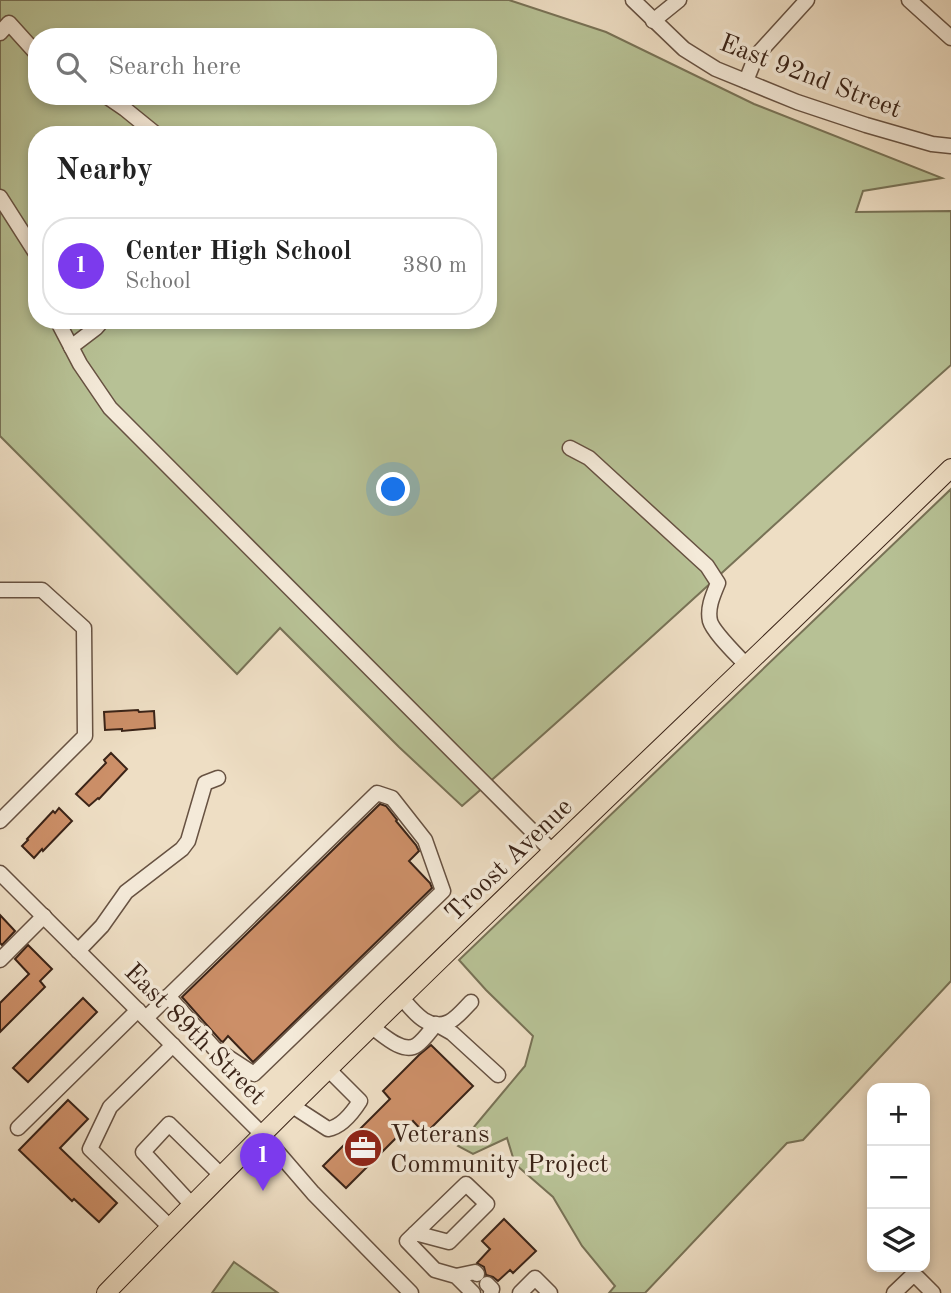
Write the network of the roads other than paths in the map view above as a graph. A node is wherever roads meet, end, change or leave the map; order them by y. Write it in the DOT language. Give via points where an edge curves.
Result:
graph roads {
  1 [pos="633,0"];
  2 [pos="679,0"];
  3 [pos="807,0"];
  4 [pos="909,0"];
  5 [pos="653,21"];
  6 [pos="0,33"];
  7 [pos="951,38"];
  8 [pos="28,44"];
  9 [pos="746,82"];
  10 [pos="119,105"];
  11 [pos="146,126"];
  12 [pos="951,146"];
  13 [pos="0,197"];
  14 [pos="28,241"];
  15 [pos="62,329"];
  16 [pos="95,329"];
  17 [pos="71,347"];
  18 [pos="570,449"];
  19 [pos="951,468"];
  20 [pos="0,590"];
  21 [pos="747,666"];
  22 [pos="218,778"];
  23 [pos="0,821"];
  24 [pos="554,852"];
  25 [pos="0,873"];
  26 [pos="44,916"];
  27 [pos="78,951"];
  28 [pos="0,960"];
  29 [pos="168,996"];
  30 [pos="401,997"];
  31 [pos="471,1002"];
  32 [pos="142,1014"];
  33 [pos="436,1024"];
  34 [pos="372,1027"];
  35 [pos="173,1045"];
  36 [pos="328,1069"];
  37 [pos="498,1075"];
  38 [pos="291,1105"];
  39 [pos="18,1128"];
  40 [pos="262,1134"];
  41 [pos="221,1175"];
  42 [pos="192,1205"];
  43 [pos="170,1227"];
  44 [pos="415,1233"];
  45 [pos="456,1276"];
  46 [pos="485,1284"];
  47 [pos="106,1293"];
  48 [pos="411,1293"];
  49 [pos="473,1293"];
  50 [pos="520,1293"];
  51 [pos="550,1293"];
  52 [pos="894,1293"];
  53 [pos="933,1293"];
  1 -- 5 [label="street, East 92nd Street"];
  2 -- 5 [label="street"];
  3 -- 9 [label="street" via="756,56"];
  4 -- 7 [label="street"];
  5 -- 9 [label="street, East 92nd Street" via="684,49"];
  6 -- 8 [label="street" via="9,23"];
  9 -- 12 [label="street, East 92nd Street" via="866,125"];
  10 -- 11 [label="street"];
  13 -- 14 [label="street"];
  15 -- 17 [label="street"];
  16 -- 17 [label="street"];
  17 -- 24 [label="street" via="110,408"];
  18 -- 21 [label="street" via="589,458 707,566 718,583 710,602 710,622"];
  19 -- 21 [label="main road, Troost Avenue"];
  20 -- 23 [label="street" via="43,590 84,628 85,736"];
  21 -- 24 [label="main road, Troost Avenue"];
  22 -- 27 [label="street" via="205,783 182,849 126,892"];
  24 -- 30 [label="main road, Troost Avenue"];
  25 -- 26 [label="street, East 89th Street"];
  26 -- 27 [label="street, East 89th Street"];
  26 -- 28 [label="street"];
  27 -- 32 [label="street, East 89th Street"];
  29 -- 29 [label="street" via="377,793 392,797 425,840 443,891 254,1074 214,1048"];
  29 -- 32 [label="street"];
  30 -- 33 [label="street" via="420,1018"];
  30 -- 34 [label="main road, Troost Avenue"];
  31 -- 33 [label="street" via="451,1021"];
  32 -- 35 [label="street, East 89th Street"];
  32 -- 39 [label="street"];
  33 -- 34 [label="street" via="412,1048 394,1043"];
  33 -- 37 [label="street"];
  34 -- 36 [label="main road, Troost Avenue"];
  35 -- 40 [label="street, East 89th Street"];
  35 -- 43 [label="street" via="110,1107 90,1149"];
  36 -- 38 [label="main road, Troost Avenue"];
  36 -- 38 [label="street" via="360,1101 336,1128 328,1129"];
  38 -- 40 [label="main road, Troost Avenue"];
  40 -- 41 [label="main road, Troost Avenue"];
  40 -- 48 [label="street, East 89th Street"];
  41 -- 42 [label="main road, Troost Avenue"];
  41 -- 42 [label="street" via="169,1124 143,1152"];
  42 -- 43 [label="main road, Troost Avenue"];
  43 -- 47 [label="main road, Troost Avenue"];
  44 -- 44 [label="street" via="466,1184 487,1204 449,1242"];
  44 -- 45 [label="street" via="407,1241 435,1270"];
  45 -- 46 [label="street" via="475,1272"];
  45 -- 49 [label="street"];
  50 -- 51 [label="street" via="535,1278"];
  52 -- 53 [label="street" via="914,1274"];
}
